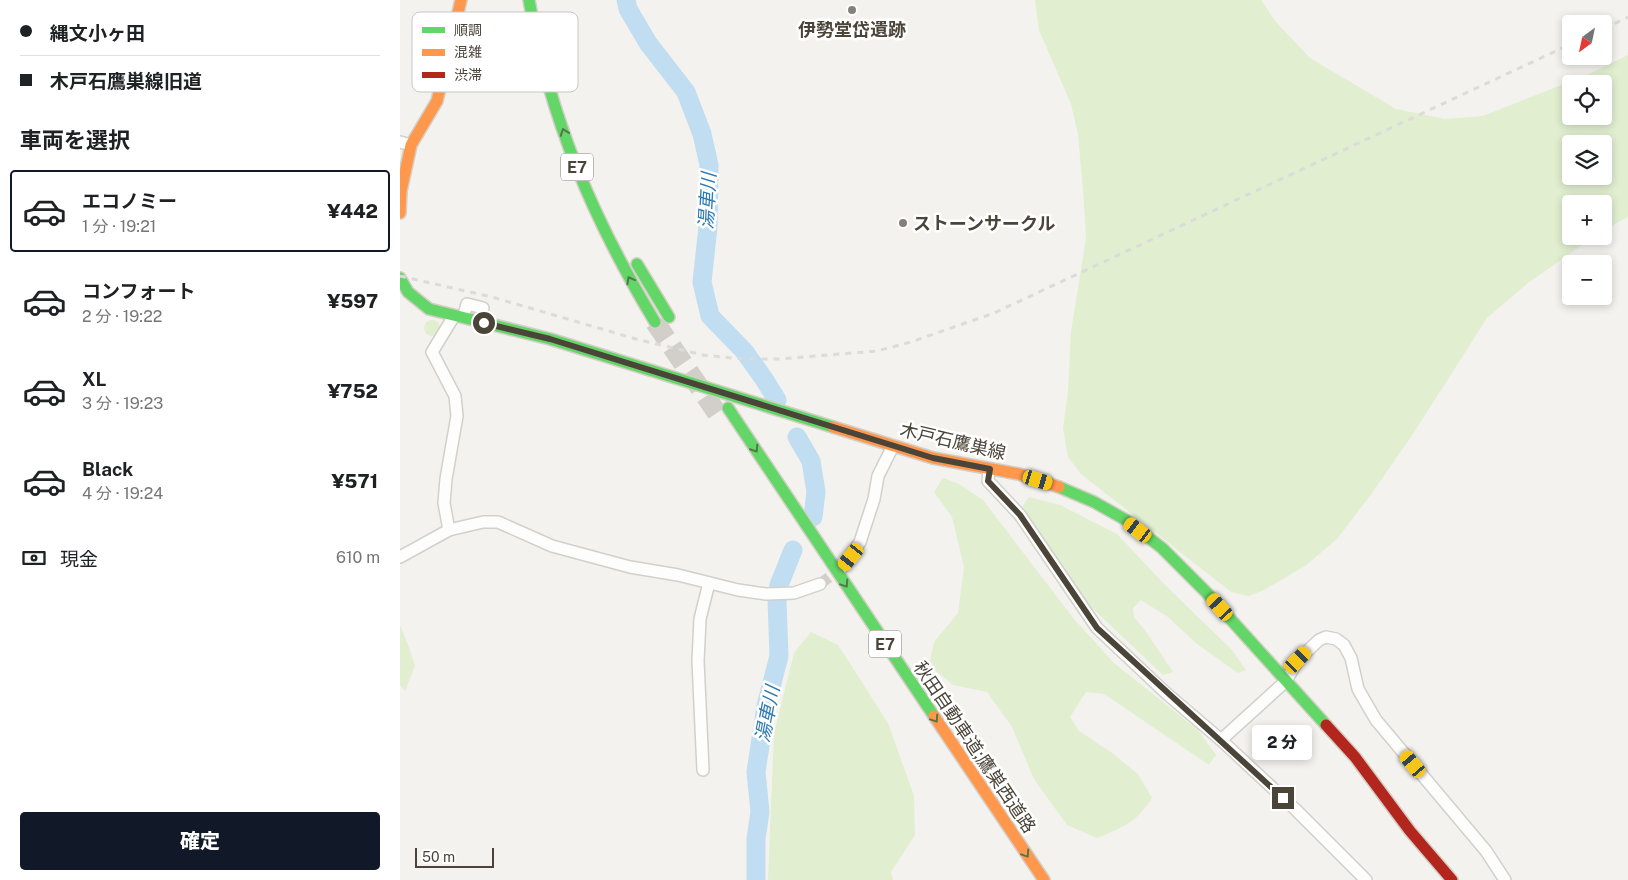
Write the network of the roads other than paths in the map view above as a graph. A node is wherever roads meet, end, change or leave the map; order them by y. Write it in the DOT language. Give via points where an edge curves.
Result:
graph roads {
  1 [pos="439,92"];
  2 [pos="550,92"];
  3 [pos="405,143"];
  4 [pos="400,213"];
  5 [pos="633,256"];
  6 [pos="400,278"];
  7 [pos="483,308"];
  8 [pos="465,311"];
  9 [pos="454,316"];
  10 [pos="669,318"];
  11 [pos="655,322"];
  12 [pos="728,408"];
  13 [pos="893,446"];
  14 [pos="990,469"];
  15 [pos="449,530"];
  16 [pos="400,556"];
  17 [pos="843,567"];
  18 [pos="822,571"];
  19 [pos="709,583"];
  20 [pos="820,584"];
  21 [pos="834,587"];
  22 [pos="1286,681"];
  23 [pos="1221,740"];
  24 [pos="948,758"];
  25 [pos="703,770"];
  26 [pos="959,774"];
  27 [pos="970,790"];
  28 [pos="1030,880"];
  29 [pos="1044,880"];
  30 [pos="1366,880"];
  31 [pos="1452,880"];
  32 [pos="1505,880"];
  1 -- 3 [label="main road" via="437,101"];
  11 -- 2 [label="main road, E7, one-way" via="616,253 578,171"];
  3 -- 4 [label="main road"];
  5 -- 10 [label="main road"];
  6 -- 9 [label="main road, 木戸石鷹巣線" via="402,285 418,302 429,309"];
  7 -- 8 [label="street" via="467,304"];
  9 -- 13 [label="main road, 木戸石鷹巣線" via="550,339"];
  9 -- 15 [label="street" via="432,352 455,396 457,416 444,503"];
  12 -- 29 [label="main road, 秋田自動車道;鷹巣西道路 / E7, one-way"];
  13 -- 14 [label="main road, 木戸石鷹巣線"];
  13 -- 17 [label="street" via="878,476 860,542"];
  14 -- 22 [label="main road, 木戸石鷹巣線" via="1057,486 1126,520 1169,554"];
  14 -- 23 [label="street" via="988,481 1020,515 1097,628"];
  15 -- 16 [label="street"];
  15 -- 19 [label="street" via="498,522 552,546 630,567"];
  18 -- 21 [label="main road"];
  19 -- 20 [label="street" via="766,594 794,593"];
  19 -- 25 [label="street" via="700,619 698,661"];
  22 -- 23 [label="street"];
  22 -- 31 [label="main road, 木戸石鷹巣線" via="1355,757 1410,832"];
  22 -- 32 [label="street" via="1298,660 1319,640 1326,637 1336,639 1344,645 1351,658 1358,690 1376,720 1486,851"];
  23 -- 30 [label="street"];
  24 -- 26 [label="main road, 秋田自動車道;鷹巣西道路"];
  27 -- 28 [label="main road, 秋田自動車道;鷹巣西道路"];
}
